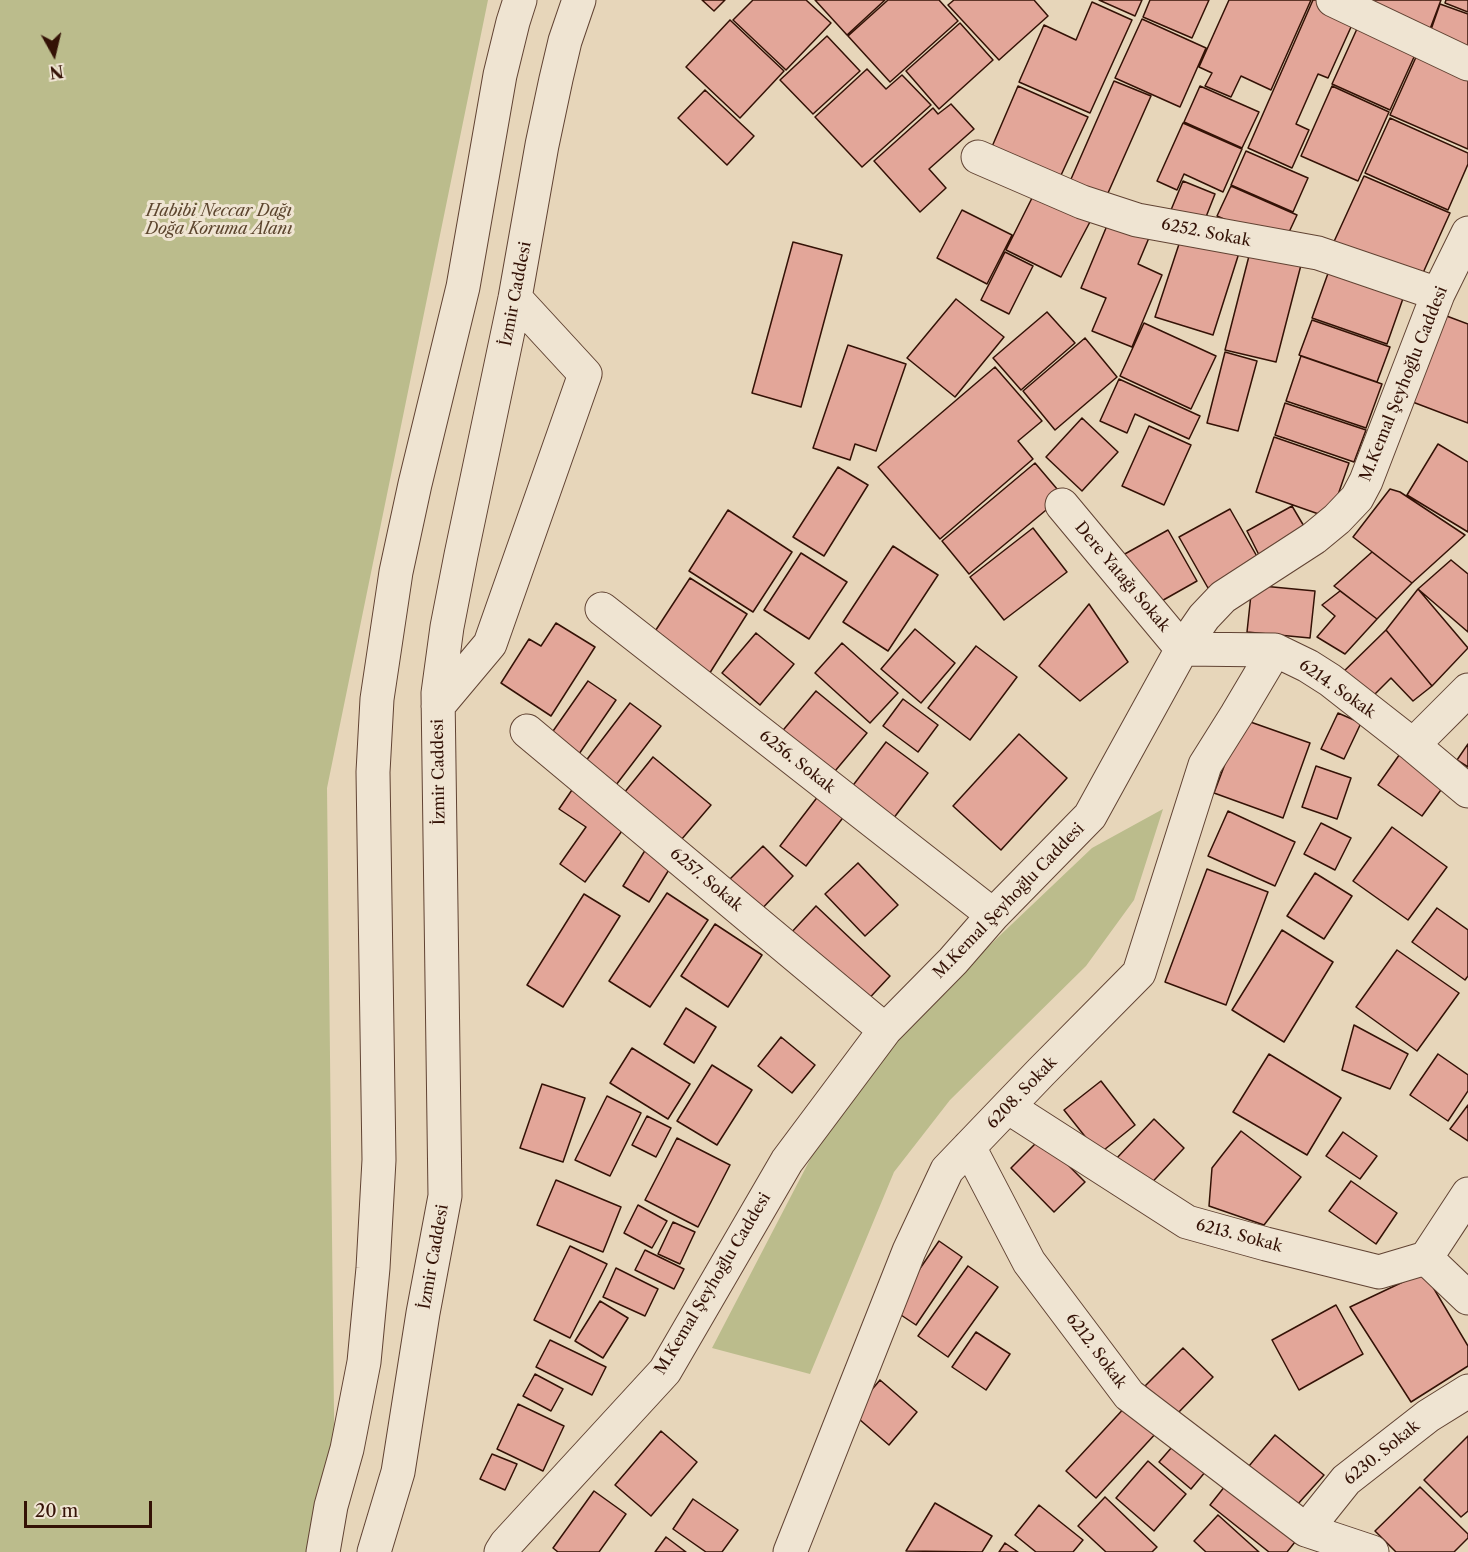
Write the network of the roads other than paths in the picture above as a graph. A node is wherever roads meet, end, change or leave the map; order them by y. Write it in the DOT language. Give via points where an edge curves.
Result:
graph roads {
  1 [pos="520,0"];
  2 [pos="579,0"];
  3 [pos="1333,0"];
  4 [pos="1468,64"];
  5 [pos="978,157"];
  6 [pos="1468,234"];
  7 [pos="1438,294"];
  8 [pos="515,298"];
  9 [pos="1062,505"];
  10 [pos="602,609"];
  11 [pos="1182,649"];
  12 [pos="1275,650"];
  13 [pos="1468,690"];
  14 [pos="438,706"];
  15 [pos="527,731"];
  16 [pos="1413,745"];
  17 [pos="1468,791"];
  18 [pos="993,915"];
  19 [pos="885,1030"];
  20 [pos="1008,1107"];
  21 [pos="969,1147"];
  22 [pos="1468,1194"];
  23 [pos="1426,1258"];
  24 [pos="1468,1298"];
  25 [pos="1468,1391"];
  26 [pos="1306,1530"];
  27 [pos="323,1552"];
  28 [pos="374,1552"];
  29 [pos="501,1552"];
  30 [pos="790,1552"];
  31 [pos="1372,1552"];
  1 -- 27 [label="street" via="500,75 463,287 396,572 377,699 374,784 379,1160 373,1268 364,1362"];
  2 -- 8 [label="street, İzmir Caddesi" via="542,144"];
  3 -- 4 [label="street"];
  5 -- 7 [label="street, 6252. Sokak" via="1082,202 1137,220 1318,254"];
  6 -- 7 [label="street, M.Kemal Şeyhoğlu Caddesi"];
  7 -- 11 [label="street, M.Kemal Şeyhoğlu Caddesi" via="1357,498 1314,538 1223,597"];
  8 -- 14 [label="street, İzmir Caddesi" via="449,616"];
  8 -- 14 [label="street" via="585,374 490,644"];
  9 -- 11 [label="street, Dere Yatağı Sokak"];
  10 -- 18 [label="street, 6256. Sokak"];
  11 -- 12 [label="street, 6214. Sokak"];
  11 -- 18 [label="street, M.Kemal Şeyhoğlu Caddesi" via="1090,816"];
  12 -- 16 [label="street, 6214. Sokak" via="1330,680"];
  12 -- 20 [label="street, 6208. Sokak" via="1205,765 1139,973"];
  13 -- 16 [label="street"];
  14 -- 28 [label="street, İzmir Caddesi" via="445,1196 398,1472"];
  15 -- 19 [label="street, 6257. Sokak"];
  16 -- 17 [label="street, 6214. Sokak"];
  18 -- 19 [label="street, M.Kemal Şeyhoğlu Caddesi"];
  19 -- 29 [label="street, M.Kemal Şeyhoğlu Caddesi" via="787,1161 665,1371"];
  20 -- 21 [label="street, 6208. Sokak"];
  20 -- 23 [label="street, 6213. Sokak" via="1187,1222 1379,1272"];
  21 -- 26 [label="street, 6212. Sokak" via="1029,1262 1129,1395"];
  21 -- 30 [label="street, 6208. Sokak" via="947,1170 909,1251"];
  22 -- 23 [label="street"];
  23 -- 24 [label="street"];
  25 -- 26 [label="street, 6230. Sokak" via="1428,1416 1346,1480"];
  26 -- 31 [label="street"];
}
